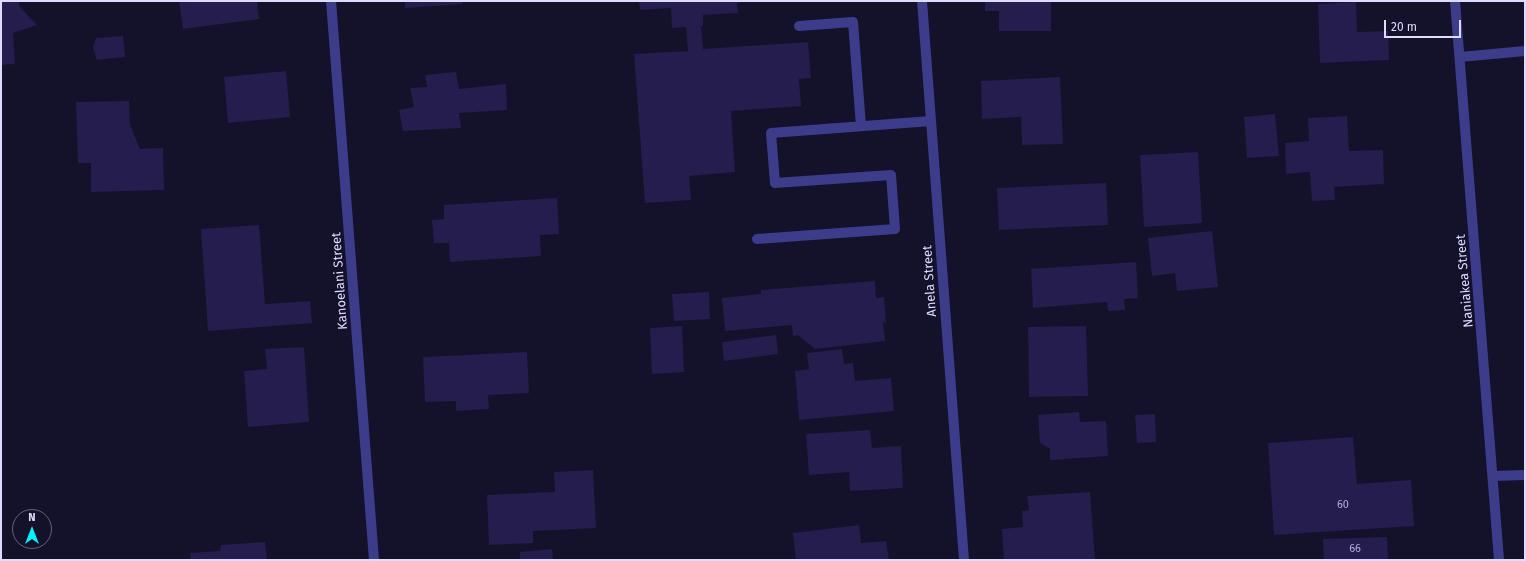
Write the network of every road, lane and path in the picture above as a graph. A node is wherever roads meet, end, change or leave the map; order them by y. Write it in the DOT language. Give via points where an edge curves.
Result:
graph roads {
  1 [pos="331,1"];
  2 [pos="922,1"];
  3 [pos="1455,1"];
  4 [pos="799,26"];
  5 [pos="1525,51"];
  6 [pos="1460,57"];
  7 [pos="931,121"];
  8 [pos="861,126"];
  9 [pos="756,239"];
  10 [pos="1525,475"];
  11 [pos="1493,476"];
  12 [pos="374,560"];
  13 [pos="964,560"];
  14 [pos="1499,560"];
  1 -- 12 [label="street, Kanoelani Street"];
  2 -- 7 [label="street, Anela Street"];
  3 -- 6 [label="street, Naniakea Street"];
  4 -- 8 [label="street" via="853,22"];
  5 -- 6 [label="street"];
  6 -- 11 [label="street, Naniakea Street"];
  7 -- 8 [label="street"];
  7 -- 13 [label="street, Anela Street"];
  8 -- 9 [label="street" via="771,133 775,183 891,175 895,229"];
  10 -- 11 [label="street"];
  11 -- 14 [label="street, Naniakea Street"];
}
